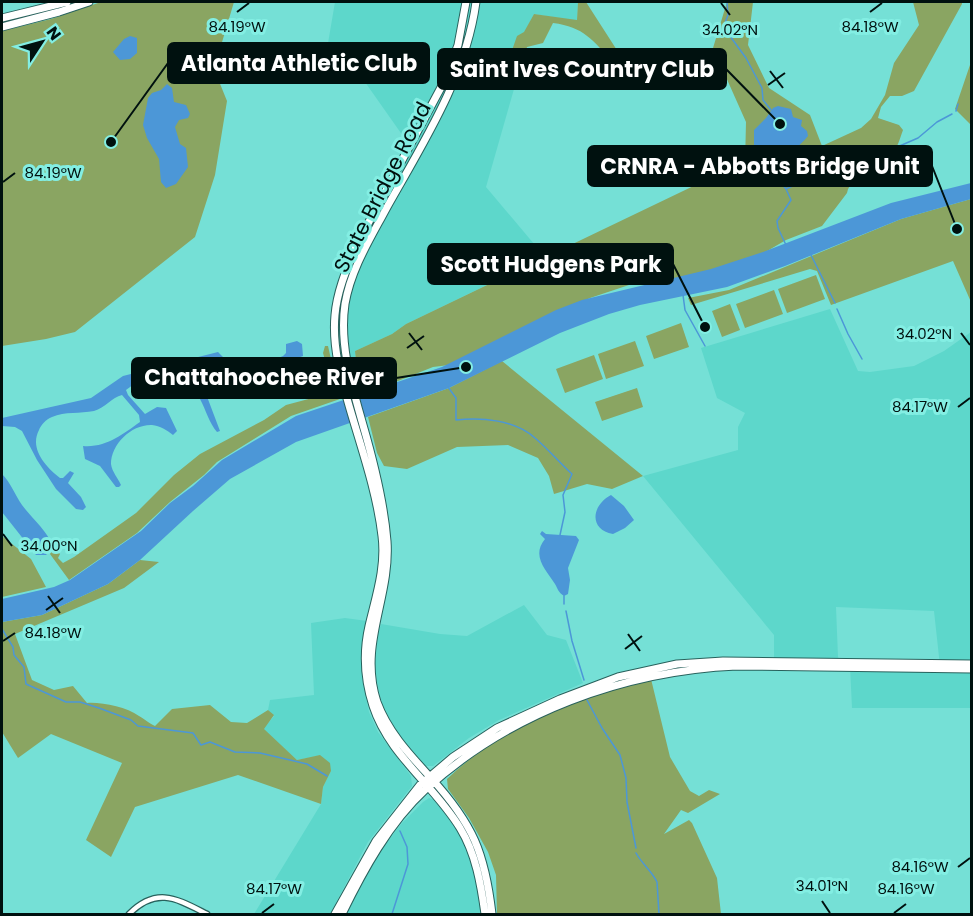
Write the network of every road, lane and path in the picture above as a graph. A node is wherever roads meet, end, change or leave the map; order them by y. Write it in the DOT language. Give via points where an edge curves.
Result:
graph roads {
  1 [pos="67,2"];
  2 [pos="89,2"];
  3 [pos="466,2"];
  4 [pos="476,2"];
  5 [pos="2,18"];
  6 [pos="2,27"];
  7 [pos="463,58"];
  8 [pos="453,82"];
  9 [pos="382,538"];
  10 [pos="387,578"];
  11 [pos="972,664"];
  12 [pos="972,669"];
  13 [pos="429,782"];
  14 [pos="129,915"];
  15 [pos="207,915"];
  16 [pos="335,915"];
  17 [pos="342,915"];
  18 [pos="485,915"];
  19 [pos="492,915"];
  1 -- 5 [label="highway"];
  2 -- 6 [label="highway"];
  3 -- 9 [label="highway, State Bridge Road" via="458,45 445,80 356,246 339,291 335,315 335,352"];
  4 -- 7 [label="highway, State Bridge Road"];
  7 -- 8 [label="highway, State Bridge Road"];
  7 -- 8 [label="highway" via="472,72"];
  8 -- 10 [label="highway, State Bridge Road" via="353,274 345,304 346,359 383,506"];
  9 -- 10 [label="highway"];
  9 -- 13 [label="highway" via="378,592 366,643 368,689 386,733"];
  10 -- 13 [label="highway" via="372,637 374,689 391,730"];
  11 -- 13 [label="highway" via="723,661 653,668 618,677 506,722 460,753"];
  12 -- 13 [label="highway" via="736,666 654,675 603,690 512,726"];
  13 -- 16 [label="highway" via="406,801 376,841"];
  13 -- 17 [label="highway" via="386,838"];
  13 -- 18 [label="highway" via="467,841 478,871"];
  13 -- 19 [label="highway" via="459,812 480,850"];
  14 -- 15 [label="street" via="144,902 167,897"];
}
